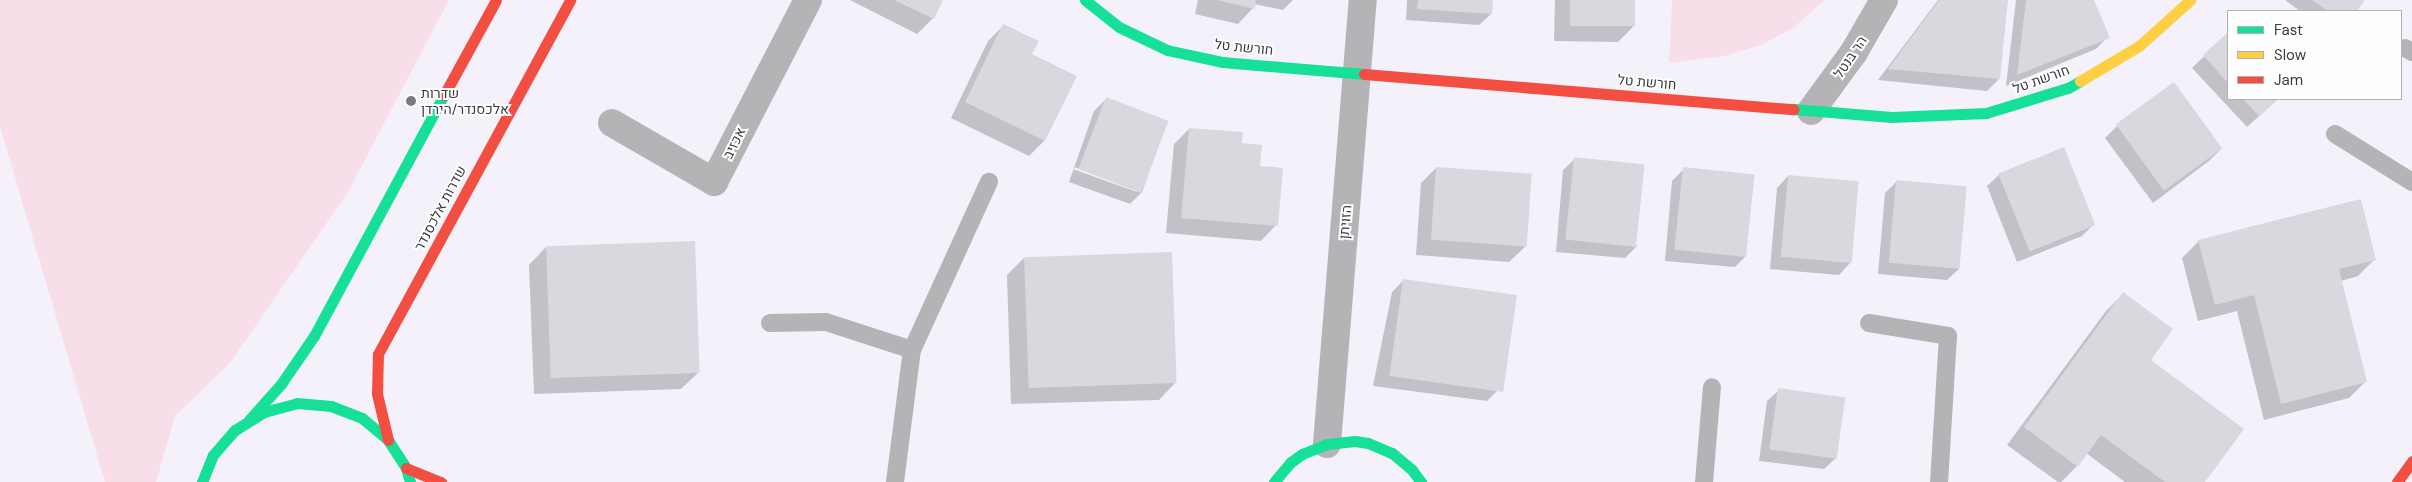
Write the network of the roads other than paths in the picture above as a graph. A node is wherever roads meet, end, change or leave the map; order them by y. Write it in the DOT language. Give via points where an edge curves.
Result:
graph roads {
  1 [pos="496,0"];
  2 [pos="570,0"];
  3 [pos="808,0"];
  4 [pos="1085,0"];
  5 [pos="1363,0"];
  6 [pos="1884,0"];
  7 [pos="2190,0"];
  8 [pos="1358,73"];
  9 [pos="1811,111"];
  10 [pos="612,123"];
  11 [pos="2335,134"];
  12 [pos="989,182"];
  13 [pos="2412,182"];
  14 [pos="770,323"];
  15 [pos="1869,323"];
  16 [pos="912,350"];
  17 [pos="1712,387"];
  18 [pos="249,420"];
  19 [pos="388,440"];
  20 [pos="1327,444"];
  21 [pos="2412,461"];
  22 [pos="406,468"];
  23 [pos="202,482"];
  24 [pos="410,482"];
  25 [pos="441,482"];
  26 [pos="895,482"];
  27 [pos="1274,482"];
  28 [pos="1422,482"];
  29 [pos="1704,482"];
  30 [pos="1939,482"];
  31 [pos="2397,482"];
  1 -- 18 [label="street" via="314,336 281,384"];
  2 -- 19 [label="street, שדרות אלכסנדר" via="378,354 377,394"];
  3 -- 10 [label="street, אכזיב" via="714,182"];
  4 -- 8 [label="street, חורשת טל" via="1119,27 1167,50 1222,62"];
  5 -- 8 [label="street, הזויתן"];
  6 -- 9 [label="street, הר בנטל" via="1854,52"];
  7 -- 9 [label="street, חורשת טל" via="2139,46 2068,88 1986,113 1892,117"];
  8 -- 9 [label="street, חורשת טל"];
  8 -- 20 [label="street, הזויתן"];
  11 -- 13 [label="lane"];
  12 -- 16 [label="lane"];
  14 -- 16 [label="lane" via="826,322"];
  15 -- 30 [label="lane" via="1948,336"];
  16 -- 26 [label="lane"];
  17 -- 29 [label="lane"];
  18 -- 19 [label="street" via="280,406 298,403 332,406 362,418"];
  18 -- 23 [label="street" via="213,455"];
  19 -- 22 [label="street"];
  20 -- 27 [label="street" via="1302,454"];
  20 -- 28 [label="street" via="1355,441 1380,447 1403,461"];
  21 -- 31 [label="street"];
  22 -- 24 [label="street"];
  22 -- 25 [label="street"];
}
